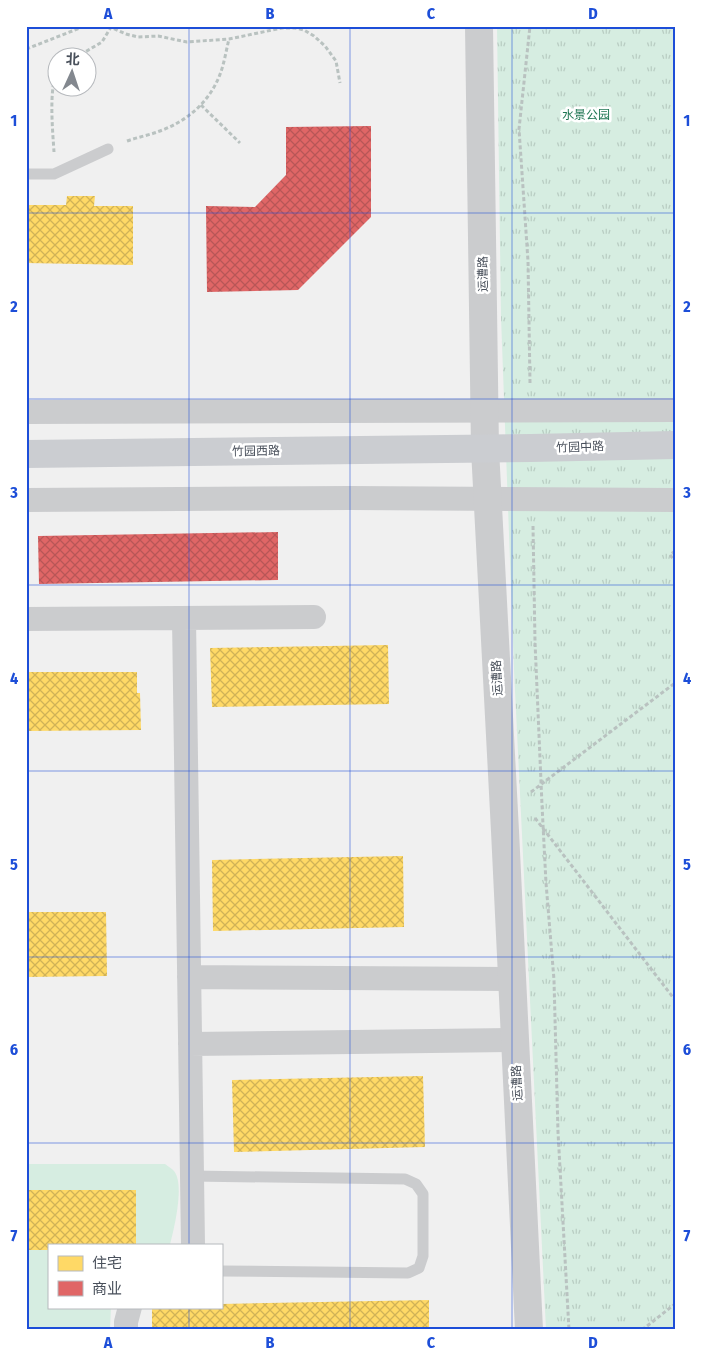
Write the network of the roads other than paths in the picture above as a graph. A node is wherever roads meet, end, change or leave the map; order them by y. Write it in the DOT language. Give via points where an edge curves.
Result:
graph roads {
  1 [pos="478,26"];
  2 [pos="108,149"];
  3 [pos="26,174"];
  4 [pos="675,410"];
  5 [pos="485,411"];
  6 [pos="26,412"];
  7 [pos="675,445"];
  8 [pos="486,449"];
  9 [pos="26,454"];
  10 [pos="488,499"];
  11 [pos="26,500"];
  12 [pos="675,500"];
  13 [pos="314,617"];
  14 [pos="184,618"];
  15 [pos="26,619"];
  16 [pos="189,977"];
  17 [pos="512,979"];
  18 [pos="515,1040"];
  19 [pos="190,1044"];
  20 [pos="192,1176"];
  21 [pos="194,1244"];
  22 [pos="222,1271"];
  23 [pos="130,1308"];
  24 [pos="126,1330"];
  25 [pos="528,1330"];
  1 -- 5 [label="street, 运漕路"];
  2 -- 3 [label="lane" via="54,174"];
  4 -- 5 [label="street"];
  5 -- 6 [label="street"];
  5 -- 8 [label="street, 运漕路"];
  7 -- 8 [label="main road, 竹园中路"];
  8 -- 9 [label="main road, 竹园西路"];
  8 -- 10 [label="street, 运漕路"];
  10 -- 11 [label="street"];
  10 -- 12 [label="street"];
  10 -- 17 [label="street, 运漕路"];
  13 -- 14 [label="street"];
  14 -- 15 [label="street"];
  14 -- 16 [label="street"];
  16 -- 17 [label="street"];
  16 -- 19 [label="street"];
  17 -- 18 [label="street, 运漕路"];
  18 -- 19 [label="street"];
  18 -- 25 [label="street, 运漕路"];
  19 -- 20 [label="street"];
  20 -- 21 [label="street"];
  20 -- 22 [label="lane" via="405,1179 416,1184 423,1194 423,1256 419,1268 408,1273"];
  23 -- 24 [label="street"];
}
